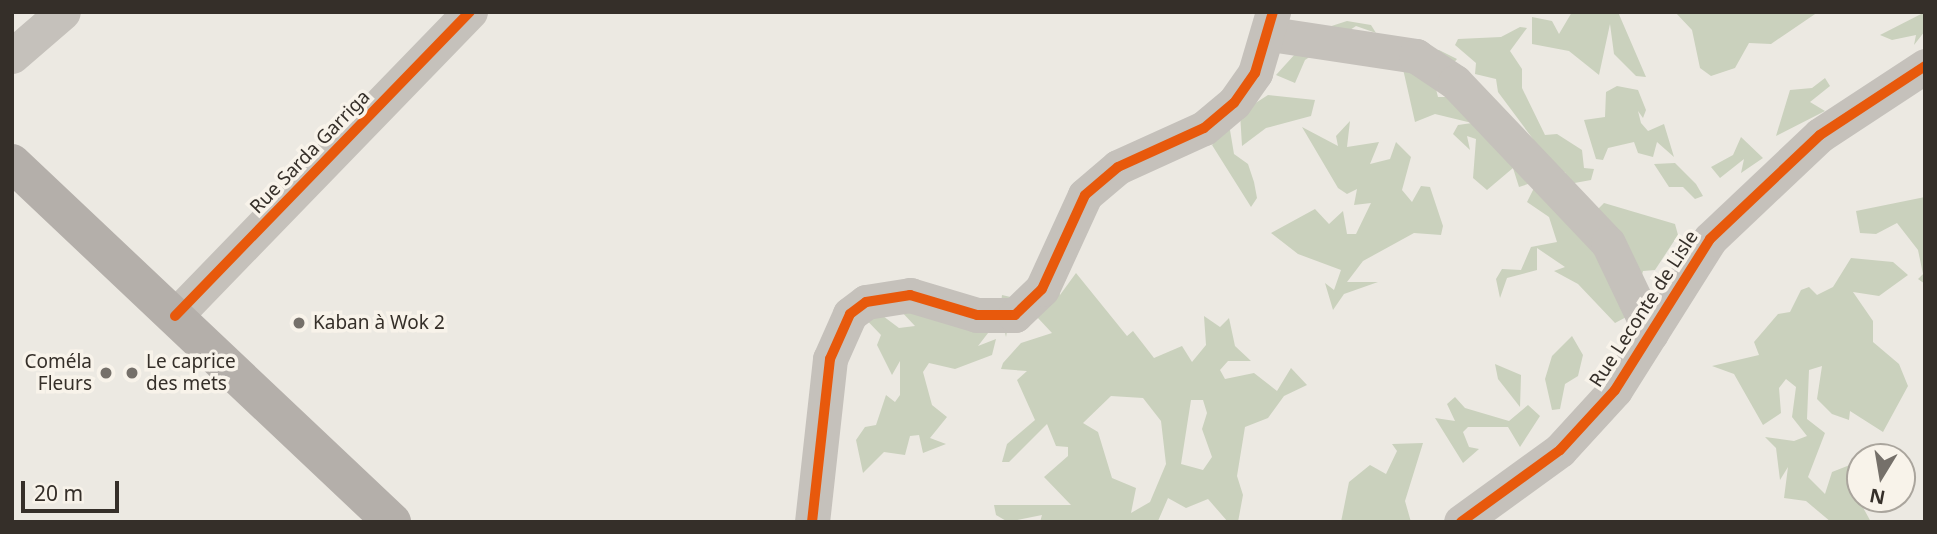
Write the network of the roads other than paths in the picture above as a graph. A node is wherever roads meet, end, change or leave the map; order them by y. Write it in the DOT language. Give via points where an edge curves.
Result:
graph roads {
  1 [pos="63,12"];
  2 [pos="470,12"];
  3 [pos="1272,23"];
  4 [pos="12,56"];
  5 [pos="1925,66"];
  6 [pos="12,163"];
  7 [pos="175,316"];
  8 [pos="1651,333"];
  9 [pos="392,522"];
  10 [pos="811,522"];
  11 [pos="1461,522"];
  1 -- 4 [label="street"];
  2 -- 7 [label="street, Rue Sarda Garriga"];
  3 -- 8 [label="street" via="1416,56 1455,82 1608,243"];
  3 -- 10 [label="street" via="1234,103 1204,128 1118,167 1085,195 1042,289 1015,315 977,314 910,295 866,302 850,314 830,359"];
  5 -- 8 [label="street, Rue Leconte de Lisle" via="1820,135 1710,239"];
  6 -- 7 [label="main road"];
  7 -- 9 [label="main road"];
  8 -- 11 [label="street, Rue Leconte de Lisle" via="1615,390 1560,450"];
}
